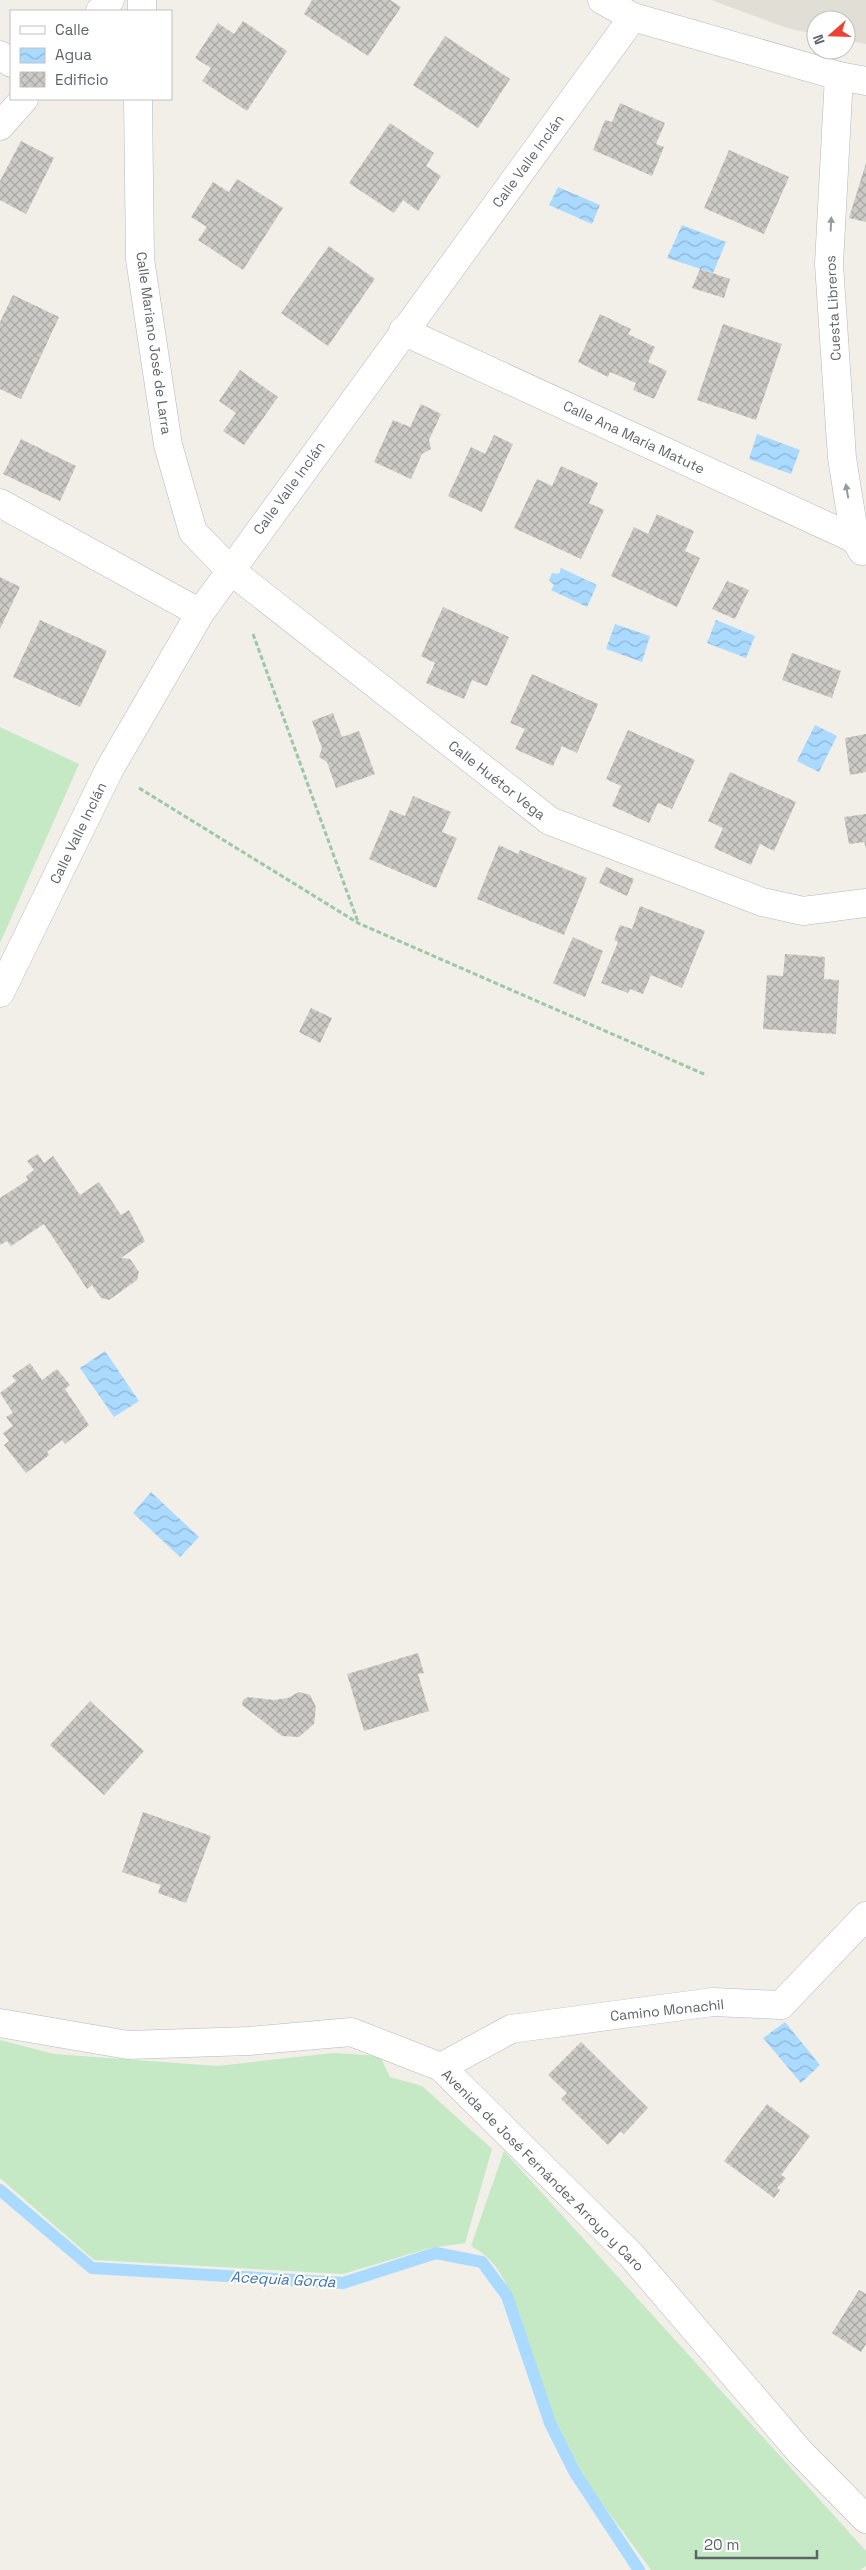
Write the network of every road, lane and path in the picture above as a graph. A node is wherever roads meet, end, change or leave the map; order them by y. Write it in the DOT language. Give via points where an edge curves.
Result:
graph roads {
  1 [pos="110,0"];
  2 [pos="602,0"];
  3 [pos="101,10"];
  4 [pos="633,17"];
  5 [pos="839,76"];
  6 [pos="866,81"];
  7 [pos="23,100"];
  8 [pos="138,100"];
  9 [pos="0,126"];
  10 [pos="403,331"];
  11 [pos="0,503"];
  12 [pos="862,546"];
  13 [pos="230,570"];
  14 [pos="200,613"];
  15 [pos="250,626"];
  16 [pos="109,770"];
  17 [pos="866,903"];
  18 [pos="358,923"];
  19 [pos="0,993"];
  20 [pos="706,1074"];
  21 [pos="866,1916"];
  22 [pos="0,2023"];
  23 [pos="441,2067"];
  24 [pos="866,2519"];
  1 -- 3 [label="street"];
  2 -- 4 [label="street"];
  4 -- 5 [label="street"];
  4 -- 10 [label="street, Calle Valle Inclán"];
  5 -- 6 [label="street"];
  12 -- 5 [label="street, Cuesta Libreros, one-way" via="842,458 830,264"];
  7 -- 9 [label="street"];
  8 -- 13 [label="street, Calle Mariano José de Larra" via="140,259 168,444 193,532"];
  10 -- 12 [label="street, Calle Ana María Matute"];
  10 -- 13 [label="street, Calle Valle Inclán"];
  11 -- 14 [label="street"];
  13 -- 14 [label="street, Calle Valle Inclán"];
  13 -- 17 [label="street, Calle Huétor Vega" via="550,821 762,902 802,911"];
  14 -- 16 [label="street, Calle Valle Inclán"];
  15 -- 18 [label="path"];
  16 -- 18 [label="path"];
  16 -- 19 [label="street, Calle Valle Inclán"];
  18 -- 20 [label="path"];
  21 -- 23 [label="street, Camino Monachil" via="782,2005 713,2002 511,2029"];
  22 -- 23 [label="street, Avenida de José Fernández Arroyo y Caro" via="128,2045 249,2041 351,2032"];
  23 -- 24 [label="street, Avenida de José Fernández Arroyo y Caro" via="631,2256 800,2452"];
}
